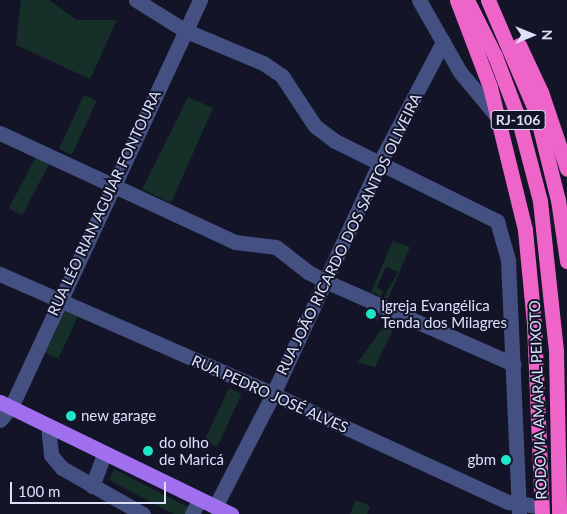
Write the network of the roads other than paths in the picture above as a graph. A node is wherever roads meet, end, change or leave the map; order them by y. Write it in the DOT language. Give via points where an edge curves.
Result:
graph roads {
  1 [pos="136,0"];
  2 [pos="200,0"];
  3 [pos="419,0"];
  4 [pos="457,0"];
  5 [pos="467,0"];
  6 [pos="488,0"];
  7 [pos="184,30"];
  8 [pos="443,42"];
  9 [pos="500,120"];
  10 [pos="0,133"];
  11 [pos="380,162"];
  12 [pos="567,169"];
  13 [pos="114,184"];
  14 [pos="567,261"];
  15 [pos="0,274"];
  16 [pos="325,281"];
  17 [pos="58,300"];
  18 [pos="513,364"];
  19 [pos="273,394"];
  20 [pos="5,404"];
  21 [pos="0,420"];
  22 [pos="48,426"];
  23 [pos="104,454"];
  24 [pos="92,486"];
  25 [pos="200,500"];
  26 [pos="215,507"];
  27 [pos="519,509"];
  28 [pos="542,511"];
  29 [pos="143,514"];
  30 [pos="192,514"];
  31 [pos="231,514"];
  32 [pos="559,514"];
  1 -- 7 [label="street"];
  2 -- 7 [label="street, RUA LÉO RIAN AGUIAR FONTOURA"];
  3 -- 8 [label="street"];
  4 -- 9 [label="highway" via="480,55"];
  5 -- 32 [label="highway, RODOVIA AMARAL PEIXOTO / RJ-106" via="495,56 518,117 540,201 556,351"];
  6 -- 12 [label="highway" via="509,28 537,84"];
  6 -- 14 [label="highway, RJ-106" via="536,112 558,200"];
  7 -- 11 [label="street" via="263,63 282,76 307,117 322,133"];
  7 -- 13 [label="street, RUA LÉO RIAN AGUIAR FONTOURA"];
  8 -- 9 [label="street" via="474,92"];
  8 -- 11 [label="street, RUA JOÃO RICARDO DOS SANTOS OLIVEIRA"];
  9 -- 28 [label="highway" via="528,250"];
  10 -- 13 [label="street"];
  11 -- 16 [label="street, RUA JOÃO RICARDO DOS SANTOS OLIVEIRA"];
  11 -- 18 [label="street" via="497,221 508,260"];
  13 -- 16 [label="street" via="235,242 276,246 308,272"];
  13 -- 17 [label="street, RUA LÉO RIAN AGUIAR FONTOURA"];
  15 -- 17 [label="street, RUA PEDRO JOSÉ ALVES"];
  16 -- 18 [label="street"];
  16 -- 19 [label="street, RUA JOÃO RICARDO DOS SANTOS OLIVEIRA"];
  17 -- 19 [label="street, RUA PEDRO JOSÉ ALVES"];
  17 -- 20 [label="street, RUA LÉO RIAN AGUIAR FONTOURA"];
  18 -- 27 [label="street"];
  19 -- 26 [label="street, RUA JOÃO RICARDO DOS SANTOS OLIVEIRA"];
  19 -- 27 [label="street, RUA PEDRO JOSÉ ALVES"];
  20 -- 21 [label="street, RUA LÉO RIAN AGUIAR FONTOURA"];
  20 -- 22 [label="main road"];
  22 -- 23 [label="main road"];
  22 -- 24 [label="street" via="49,447 55,461"];
  23 -- 24 [label="street"];
  23 -- 25 [label="main road"];
  24 -- 29 [label="street"];
  25 -- 26 [label="main road"];
  25 -- 30 [label="street"];
  26 -- 31 [label="main road"];
  27 -- 28 [label="street, RUA PEDRO JOSÉ ALVES"];
}
